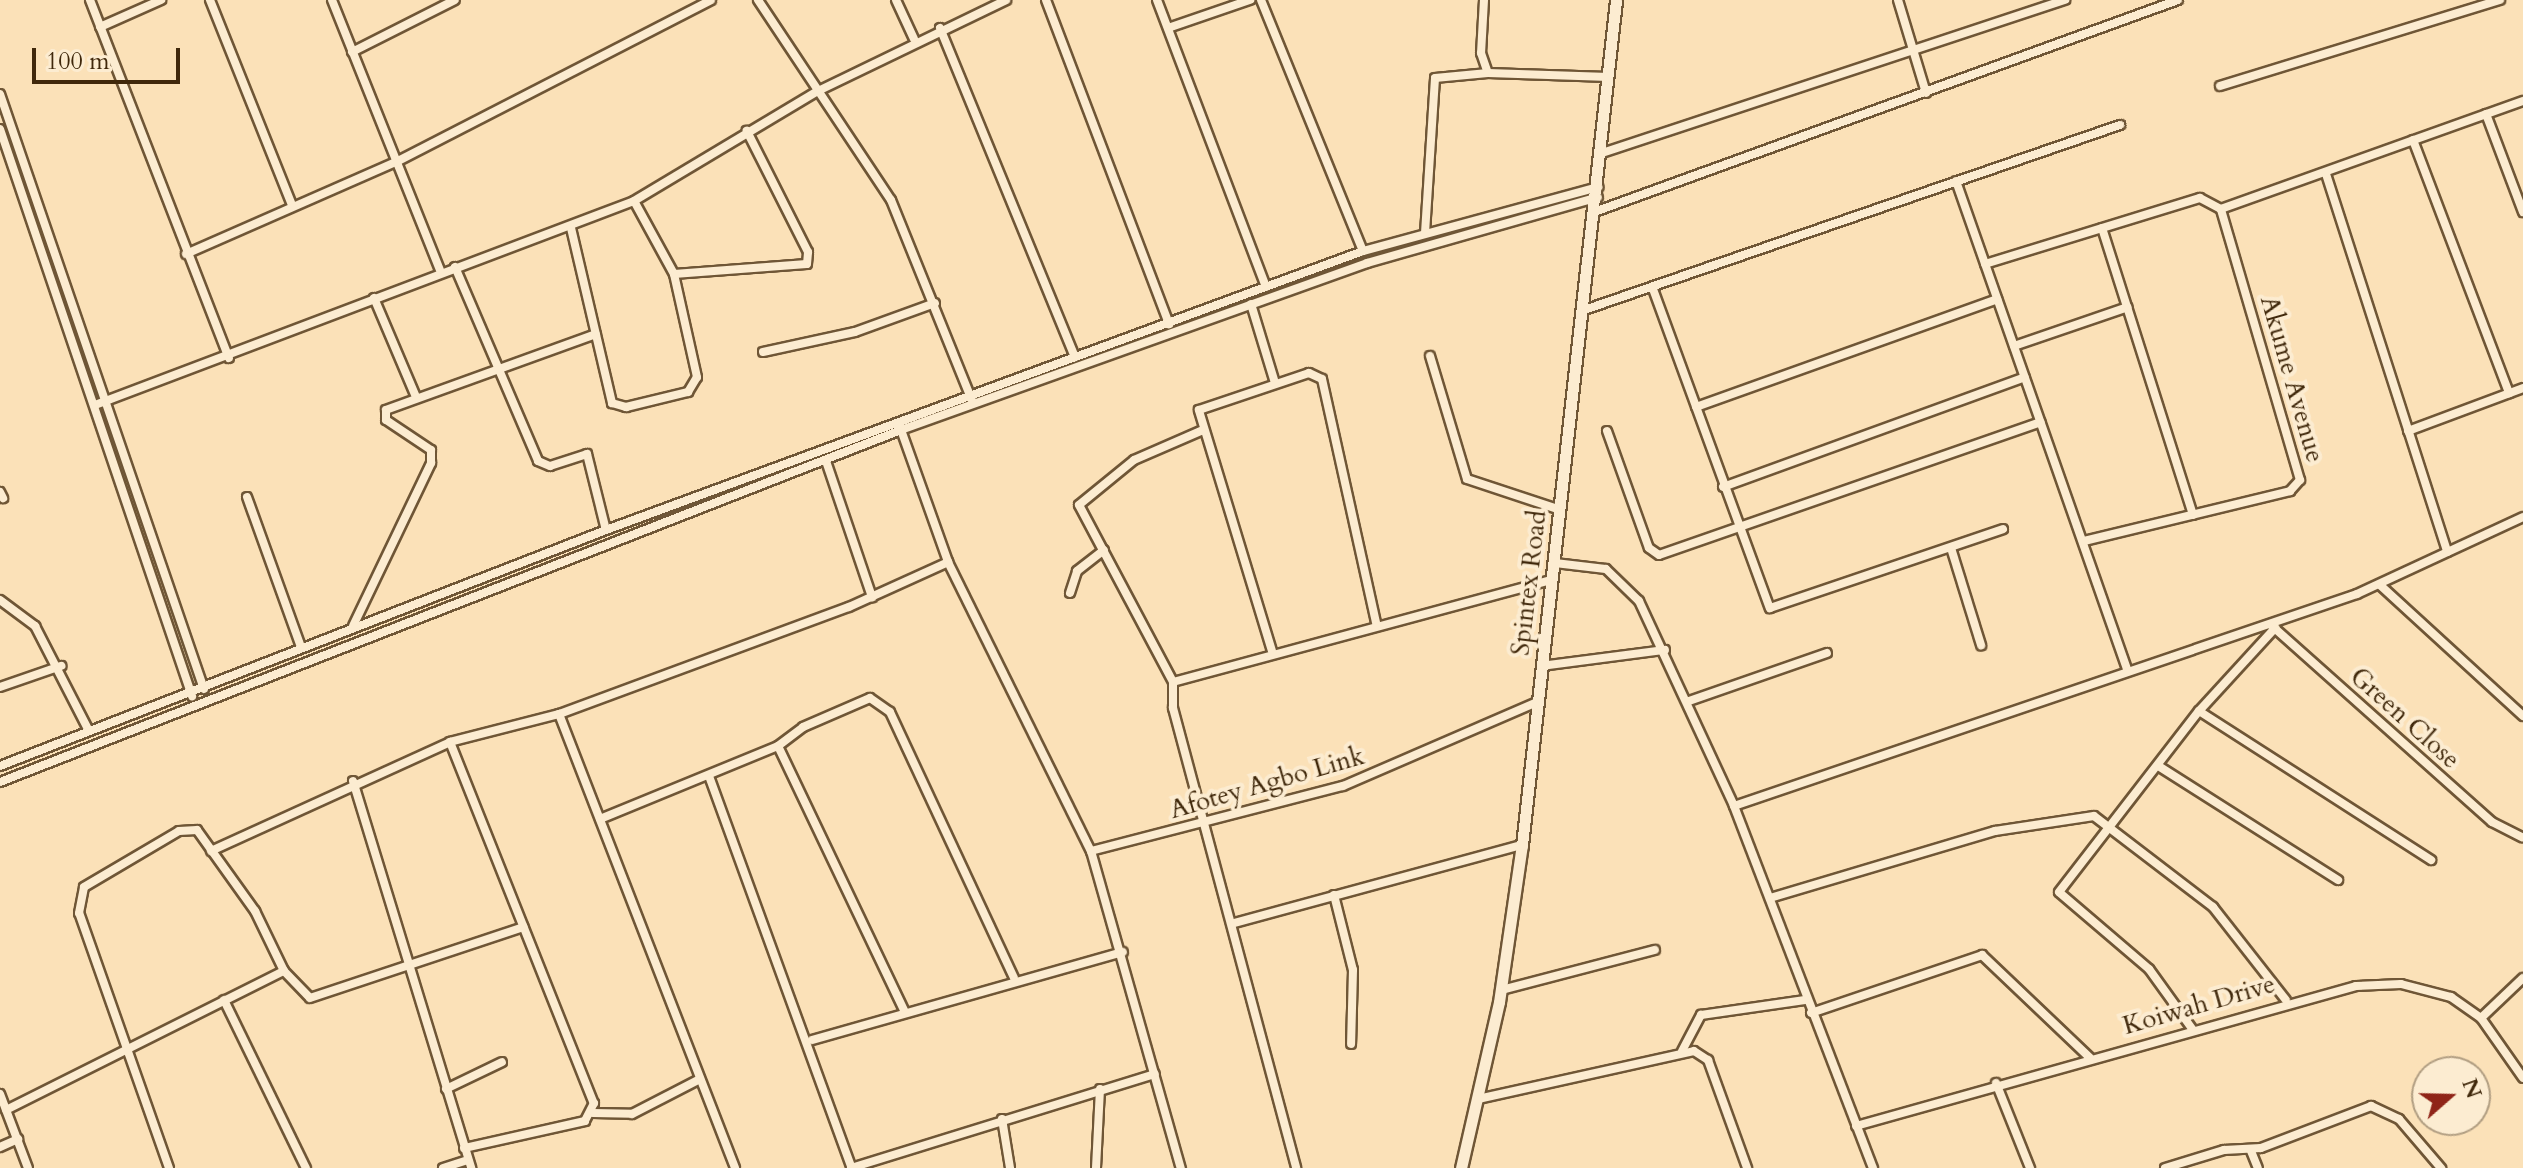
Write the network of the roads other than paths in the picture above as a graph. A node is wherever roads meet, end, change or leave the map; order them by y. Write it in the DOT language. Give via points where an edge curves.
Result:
graph roads {
  1 [pos="90,0"];
  2 [pos="161,0"];
  3 [pos="210,0"];
  4 [pos="332,0"];
  5 [pos="455,0"];
  6 [pos="711,0"];
  7 [pos="758,0"];
  8 [pos="896,0"];
  9 [pos="1006,0"];
  10 [pos="1046,0"];
  11 [pos="1157,0"];
  12 [pos="1250,0"];
  13 [pos="1261,0"];
  14 [pos="1484,0"];
  15 [pos="1616,0"];
  16 [pos="1898,0"];
  17 [pos="2065,0"];
  18 [pos="2178,0"];
  19 [pos="2500,0"];
  20 [pos="100,27"];
  21 [pos="940,28"];
  22 [pos="1168,28"];
  23 [pos="914,39"];
  24 [pos="1913,50"];
  25 [pos="352,52"];
  26 [pos="1488,73"];
  27 [pos="1609,77"];
  28 [pos="2220,86"];
  29 [pos="818,91"];
  30 [pos="1926,93"];
  31 [pos="0,94"];
  32 [pos="2523,101"];
  33 [pos="2486,114"];
  34 [pos="2120,125"];
  35 [pos="0,129"];
  36 [pos="747,131"];
  37 [pos="2413,140"];
  38 [pos="1602,153"];
  39 [pos="396,162"];
  40 [pos="2326,174"];
  41 [pos="1956,181"];
  42 [pos="1599,192"];
  43 [pos="634,201"];
  44 [pos="292,205"];
  45 [pos="2221,209"];
  46 [pos="1597,211"];
  47 [pos="2523,212"];
  48 [pos="571,228"];
  49 [pos="2102,228"];
  50 [pos="1425,233"];
  51 [pos="1363,251"];
  52 [pos="186,254"];
  53 [pos="1985,264"];
  54 [pos="455,267"];
  55 [pos="441,273"];
  56 [pos="674,274"];
  57 [pos="1266,287"];
  58 [pos="1653,289"];
  59 [pos="374,298"];
  60 [pos="1997,299"];
  61 [pos="935,303"];
  62 [pos="1251,304"];
  63 [pos="2128,307"];
  64 [pos="1587,309"];
  65 [pos="1169,324"];
  66 [pos="596,334"];
  67 [pos="2014,346"];
  68 [pos="763,352"];
  69 [pos="1430,356"];
  70 [pos="1075,357"];
  71 [pos="229,358"];
  72 [pos="494,368"];
  73 [pos="2025,377"];
  74 [pos="1275,383"];
  75 [pos="2523,388"];
  76 [pos="2509,393"];
  77 [pos="970,395"];
  78 [pos="416,397"];
  79 [pos="105,402"];
  80 [pos="95,405"];
  81 [pos="973,405"];
  82 [pos="1696,407"];
  83 [pos="897,420"];
  84 [pos="2041,422"];
  85 [pos="901,430"];
  86 [pos="1203,430"];
  87 [pos="1607,431"];
  88 [pos="2408,431"];
  89 [pos="826,461"];
  90 [pos="1723,487"];
  91 [pos="247,497"];
  92 [pos="1561,510"];
  93 [pos="2193,515"];
  94 [pos="2523,517"];
  95 [pos="2003,529"];
  96 [pos="606,530"];
  97 [pos="1739,531"];
  98 [pos="2084,541"];
  99 [pos="1951,548"];
  100 [pos="1104,550"];
  101 [pos="2447,552"];
  102 [pos="948,562"];
  103 [pos="1555,563"];
  104 [pos="1552,580"];
  105 [pos="2380,585"];
  106 [pos="1070,593"];
  107 [pos="872,597"];
  108 [pos="0,600"];
  109 [pos="1376,623"];
  110 [pos="2271,625"];
  111 [pos="353,626"];
  112 [pos="1981,645"];
  113 [pos="301,647"];
  114 [pos="1665,650"];
  115 [pos="1272,651"];
  116 [pos="1827,653"];
  117 [pos="61,666"];
  118 [pos="1541,666"];
  119 [pos="2127,669"];
  120 [pos="1173,682"];
  121 [pos="0,687"];
  122 [pos="203,687"];
  123 [pos="190,692"];
  124 [pos="206,697"];
  125 [pos="1689,701"];
  126 [pos="194,702"];
  127 [pos="1537,702"];
  128 [pos="2199,711"];
  129 [pos="559,714"];
  130 [pos="2523,716"];
  131 [pos="89,731"];
  132 [pos="450,742"];
  133 [pos="778,746"];
  134 [pos="0,766"];
  135 [pos="2160,767"];
  136 [pos="709,776"];
  137 [pos="353,781"];
  138 [pos="0,782"];
  139 [pos="1734,806"];
  140 [pos="600,819"];
  141 [pos="1209,822"];
  142 [pos="2111,827"];
  143 [pos="2522,837"];
  144 [pos="1522,845"];
  145 [pos="211,851"];
  146 [pos="1091,851"];
  147 [pos="2431,860"];
  148 [pos="2338,880"];
  149 [pos="1334,895"];
  150 [pos="1770,898"];
  151 [pos="1234,923"];
  152 [pos="523,927"];
  153 [pos="1655,950"];
  154 [pos="1123,952"];
  155 [pos="414,966"];
  156 [pos="284,971"];
  157 [pos="1014,978"];
  158 [pos="2523,978"];
  159 [pos="1501,990"];
  160 [pos="224,1000"];
  161 [pos="1805,1000"];
  162 [pos="2286,1000"];
  163 [pos="905,1012"];
  164 [pos="1811,1013"];
  165 [pos="2481,1018"];
  166 [pos="2193,1030"];
  167 [pos="812,1040"];
  168 [pos="1351,1044"];
  169 [pos="126,1049"];
  170 [pos="1682,1051"];
  171 [pos="2090,1058"];
  172 [pos="502,1062"];
  173 [pos="1155,1074"];
  174 [pos="2523,1078"];
  175 [pos="700,1079"];
  176 [pos="1996,1083"];
  177 [pos="446,1089"];
  178 [pos="1100,1089"];
  179 [pos="0,1094"];
  180 [pos="1478,1099"];
  181 [pos="6,1110"];
  182 [pos="593,1113"];
  183 [pos="1002,1119"];
  184 [pos="1856,1126"];
  185 [pos="18,1139"];
  186 [pos="0,1147"];
  187 [pos="464,1148"];
  188 [pos="2251,1151"];
  189 [pos="469,1164"];
  190 [pos="1745,1167"];
  191 [pos="28,1168"];
  192 [pos="169,1168"];
  193 [pos="306,1168"];
  194 [pos="443,1168"];
  195 [pos="735,1168"];
  196 [pos="852,1168"];
  197 [pos="1010,1168"];
  198 [pos="1096,1168"];
  199 [pos="1181,1168"];
  200 [pos="1296,1168"];
  201 [pos="1461,1168"];
  202 [pos="1873,1168"];
  203 [pos="2030,1168"];
  204 [pos="2165,1168"];
  205 [pos="2258,1168"];
  206 [pos="2441,1168"];
  1 -- 20 [label="street"];
  2 -- 20 [label="street"];
  3 -- 44 [label="street"];
  4 -- 25 [label="street"];
  5 -- 25 [label="street"];
  6 -- 39 [label="street"];
  7 -- 29 [label="street"];
  8 -- 23 [label="street"];
  9 -- 21 [label="street"];
  10 -- 65 [label="street"];
  11 -- 22 [label="street"];
  12 -- 22 [label="street"];
  13 -- 51 [label="street"];
  14 -- 26 [label="street" via="1481,53"];
  15 -- 27 [label="main road, Spintex Road"];
  16 -- 24 [label="street"];
  17 -- 24 [label="street"];
  18 -- 30 [label="street"];
  19 -- 28 [label="street"];
  20 -- 52 [label="street"];
  21 -- 23 [label="street"];
  21 -- 70 [label="street"];
  22 -- 57 [label="street"];
  23 -- 29 [label="street"];
  24 -- 30 [label="street"];
  24 -- 38 [label="street"];
  25 -- 39 [label="street"];
  26 -- 27 [label="street"];
  26 -- 50 [label="street" via="1435,78"];
  27 -- 38 [label="main road, Spintex Road"];
  29 -- 36 [label="street"];
  29 -- 61 [label="street" via="876,173"];
  30 -- 46 [label="street"];
  31 -- 79 [label="street"];
  32 -- 33 [label="street"];
  33 -- 37 [label="street"];
  33 -- 47 [label="street"];
  34 -- 41 [label="street"];
  35 -- 80 [label="street"];
  36 -- 43 [label="street"];
  36 -- 56 [label="street" via="808,252 807,264"];
  37 -- 40 [label="street"];
  37 -- 76 [label="street"];
  38 -- 42 [label="main road, Spintex Road"];
  39 -- 44 [label="street"];
  39 -- 55 [label="street"];
  40 -- 45 [label="street"];
  40 -- 88 [label="street"];
  41 -- 53 [label="street"];
  41 -- 58 [label="street"];
  42 -- 46 [label="main road, Spintex Road"];
  42 -- 50 [label="street"];
  42 -- 62 [label="street" via="1420,245"];
  43 -- 48 [label="street"];
  43 -- 56 [label="street"];
  44 -- 52 [label="street"];
  45 -- 49 [label="street" via="2200,198"];
  45 -- 93 [label="street, Akume Avenue" via="2300,480 2290,491"];
  46 -- 64 [label="main road, Spintex Road"];
  48 -- 54 [label="street"];
  48 -- 66 [label="street"];
  49 -- 53 [label="street"];
  49 -- 63 [label="street"];
  50 -- 51 [label="street"];
  51 -- 57 [label="street"];
  52 -- 71 [label="street"];
  53 -- 60 [label="street"];
  54 -- 55 [label="street"];
  54 -- 72 [label="street"];
  55 -- 59 [label="street"];
  56 -- 66 [label="street" via="694,388 616,406"];
  57 -- 65 [label="street"];
  58 -- 64 [label="street"];
  58 -- 82 [label="street"];
  59 -- 71 [label="street"];
  59 -- 78 [label="street"];
  60 -- 67 [label="street"];
  60 -- 82 [label="street"];
  61 -- 68 [label="street" via="855,332"];
  61 -- 77 [label="street"];
  62 -- 74 [label="street"];
  62 -- 81 [label="street"];
  63 -- 67 [label="street"];
  63 -- 93 [label="street"];
  64 -- 92 [label="main road, Spintex Road"];
  65 -- 70 [label="street"];
  66 -- 72 [label="street"];
  67 -- 73 [label="street"];
  69 -- 92 [label="street" via="1467,479 1495,494"];
  70 -- 77 [label="street"];
  71 -- 79 [label="street"];
  72 -- 78 [label="street"];
  72 -- 96 [label="street" via="542,466 587,454"];
  73 -- 84 [label="street"];
  73 -- 90 [label="street"];
  74 -- 86 [label="street" via="1202,406"];
  74 -- 109 [label="street" via="1320,374"];
  75 -- 76 [label="street"];
  76 -- 88 [label="street"];
  77 -- 81 [label="street"];
  77 -- 83 [label="street"];
  78 -- 111 [label="street" via="384,416 423,441 431,463"];
  79 -- 80 [label="street"];
  79 -- 122 [label="street"];
  80 -- 123 [label="street"];
  81 -- 85 [label="street"];
  82 -- 90 [label="street"];
  83 -- 85 [label="street"];
  83 -- 96 [label="street"];
  84 -- 97 [label="street"];
  84 -- 98 [label="street"];
  85 -- 89 [label="street"];
  85 -- 102 [label="street"];
  86 -- 100 [label="street" via="1134,460 1081,499"];
  86 -- 115 [label="street"];
  87 -- 97 [label="street" via="1653,553"];
  88 -- 101 [label="street"];
  89 -- 107 [label="street"];
  89 -- 124 [label="street"];
  90 -- 97 [label="street"];
  91 -- 113 [label="street"];
  92 -- 103 [label="main road, Spintex Road"];
  93 -- 98 [label="street, Akume Avenue"];
  94 -- 101 [label="street"];
  95 -- 99 [label="street"];
  96 -- 111 [label="street"];
  97 -- 99 [label="street" via="1770,608"];
  98 -- 119 [label="street"];
  99 -- 112 [label="street"];
  100 -- 106 [label="street" via="1077,571"];
  100 -- 120 [label="street"];
  101 -- 105 [label="street"];
  102 -- 107 [label="street"];
  102 -- 146 [label="street"];
  103 -- 104 [label="main road, Spintex Road"];
  103 -- 114 [label="street" via="1621,577"];
  104 -- 109 [label="street"];
  104 -- 118 [label="main road, Spintex Road"];
  105 -- 110 [label="street"];
  105 -- 130 [label="street"];
  107 -- 129 [label="street"];
  108 -- 117 [label="street" via="35,626"];
  109 -- 115 [label="street"];
  110 -- 119 [label="street"];
  110 -- 128 [label="street"];
  110 -- 143 [label="street, Green Close" via="2492,822"];
  111 -- 113 [label="street"];
  113 -- 122 [label="street"];
  114 -- 118 [label="street"];
  114 -- 125 [label="street"];
  115 -- 120 [label="street"];
  116 -- 125 [label="street"];
  117 -- 121 [label="street"];
  117 -- 131 [label="street"];
  118 -- 127 [label="main road, Spintex Road"];
  119 -- 139 [label="street"];
  120 -- 141 [label="street" via="1173,708"];
  122 -- 123 [label="street"];
  122 -- 124 [label="street"];
  123 -- 126 [label="street"];
  123 -- 131 [label="street"];
  124 -- 126 [label="street"];
  125 -- 139 [label="street"];
  126 -- 138 [label="street"];
  127 -- 141 [label="street, Afotey Agbo Link" via="1343,786"];
  127 -- 144 [label="main road, Spintex Road"];
  128 -- 135 [label="street"];
  128 -- 147 [label="street"];
  129 -- 132 [label="street"];
  129 -- 140 [label="street"];
  131 -- 134 [label="street"];
  132 -- 137 [label="street"];
  132 -- 152 [label="street"];
  133 -- 136 [label="street"];
  133 -- 157 [label="street" via="859,701 870,698 888,708"];
  133 -- 163 [label="street"];
  135 -- 142 [label="street"];
  135 -- 148 [label="street"];
  136 -- 140 [label="street"];
  136 -- 167 [label="street"];
  137 -- 145 [label="street"];
  137 -- 155 [label="street"];
  139 -- 150 [label="street"];
  140 -- 175 [label="street"];
  141 -- 146 [label="street, Afotey Agbo Link"];
  141 -- 151 [label="street"];
  142 -- 150 [label="street" via="2083,814 1995,831"];
  142 -- 162 [label="street" via="2213,907"];
  142 -- 166 [label="street" via="2060,895 2149,969"];
  144 -- 149 [label="street"];
  144 -- 159 [label="main road, Spintex Road"];
  145 -- 156 [label="street" via="255,911"];
  145 -- 169 [label="street" via="189,827 84,887 79,898"];
  146 -- 154 [label="street"];
  149 -- 151 [label="street"];
  149 -- 168 [label="street" via="1353,970"];
  150 -- 161 [label="street"];
  151 -- 200 [label="street"];
  152 -- 155 [label="street"];
  152 -- 182 [label="street"];
  153 -- 159 [label="street"];
  154 -- 157 [label="street"];
  154 -- 173 [label="street"];
  155 -- 156 [label="street" via="318,998 303,993"];
  155 -- 177 [label="street"];
  156 -- 160 [label="street"];
  157 -- 163 [label="street"];
  158 -- 165 [label="street"];
  159 -- 180 [label="main road, Spintex Road"];
  160 -- 169 [label="street"];
  160 -- 193 [label="street"];
  161 -- 164 [label="street"];
  161 -- 170 [label="street" via="1701,1015"];
  162 -- 165 [label="street, Koiwah Drive" via="2401,984 2451,997"];
  162 -- 166 [label="street, Koiwah Drive"];
  163 -- 167 [label="street"];
  164 -- 171 [label="street" via="1982,955"];
  164 -- 184 [label="street"];
  165 -- 174 [label="street, Koiwah Drive"];
  166 -- 171 [label="street, Koiwah Drive"];
  167 -- 196 [label="street"];
  169 -- 181 [label="street"];
  169 -- 192 [label="street"];
  170 -- 180 [label="street"];
  170 -- 190 [label="street" via="1708,1060"];
  171 -- 176 [label="street, Koiwah Drive"];
  172 -- 177 [label="street"];
  173 -- 178 [label="street"];
  173 -- 199 [label="street"];
  175 -- 182 [label="street" via="632,1114"];
  175 -- 195 [label="street"];
  176 -- 184 [label="street, Koiwah Drive"];
  176 -- 203 [label="street"];
  177 -- 187 [label="street"];
  178 -- 183 [label="street"];
  178 -- 198 [label="street"];
  179 -- 181 [label="street"];
  180 -- 201 [label="main road, Spintex Road"];
  181 -- 185 [label="street"];
  182 -- 187 [label="street"];
  183 -- 196 [label="street"];
  183 -- 197 [label="street"];
  184 -- 202 [label="street"];
  185 -- 186 [label="street"];
  185 -- 191 [label="street"];
  187 -- 189 [label="street"];
  188 -- 204 [label="street" via="2224,1150"];
  188 -- 205 [label="street"];
  188 -- 206 [label="street" via="2371,1106 2399,1119"];
  189 -- 194 [label="street"];
}
